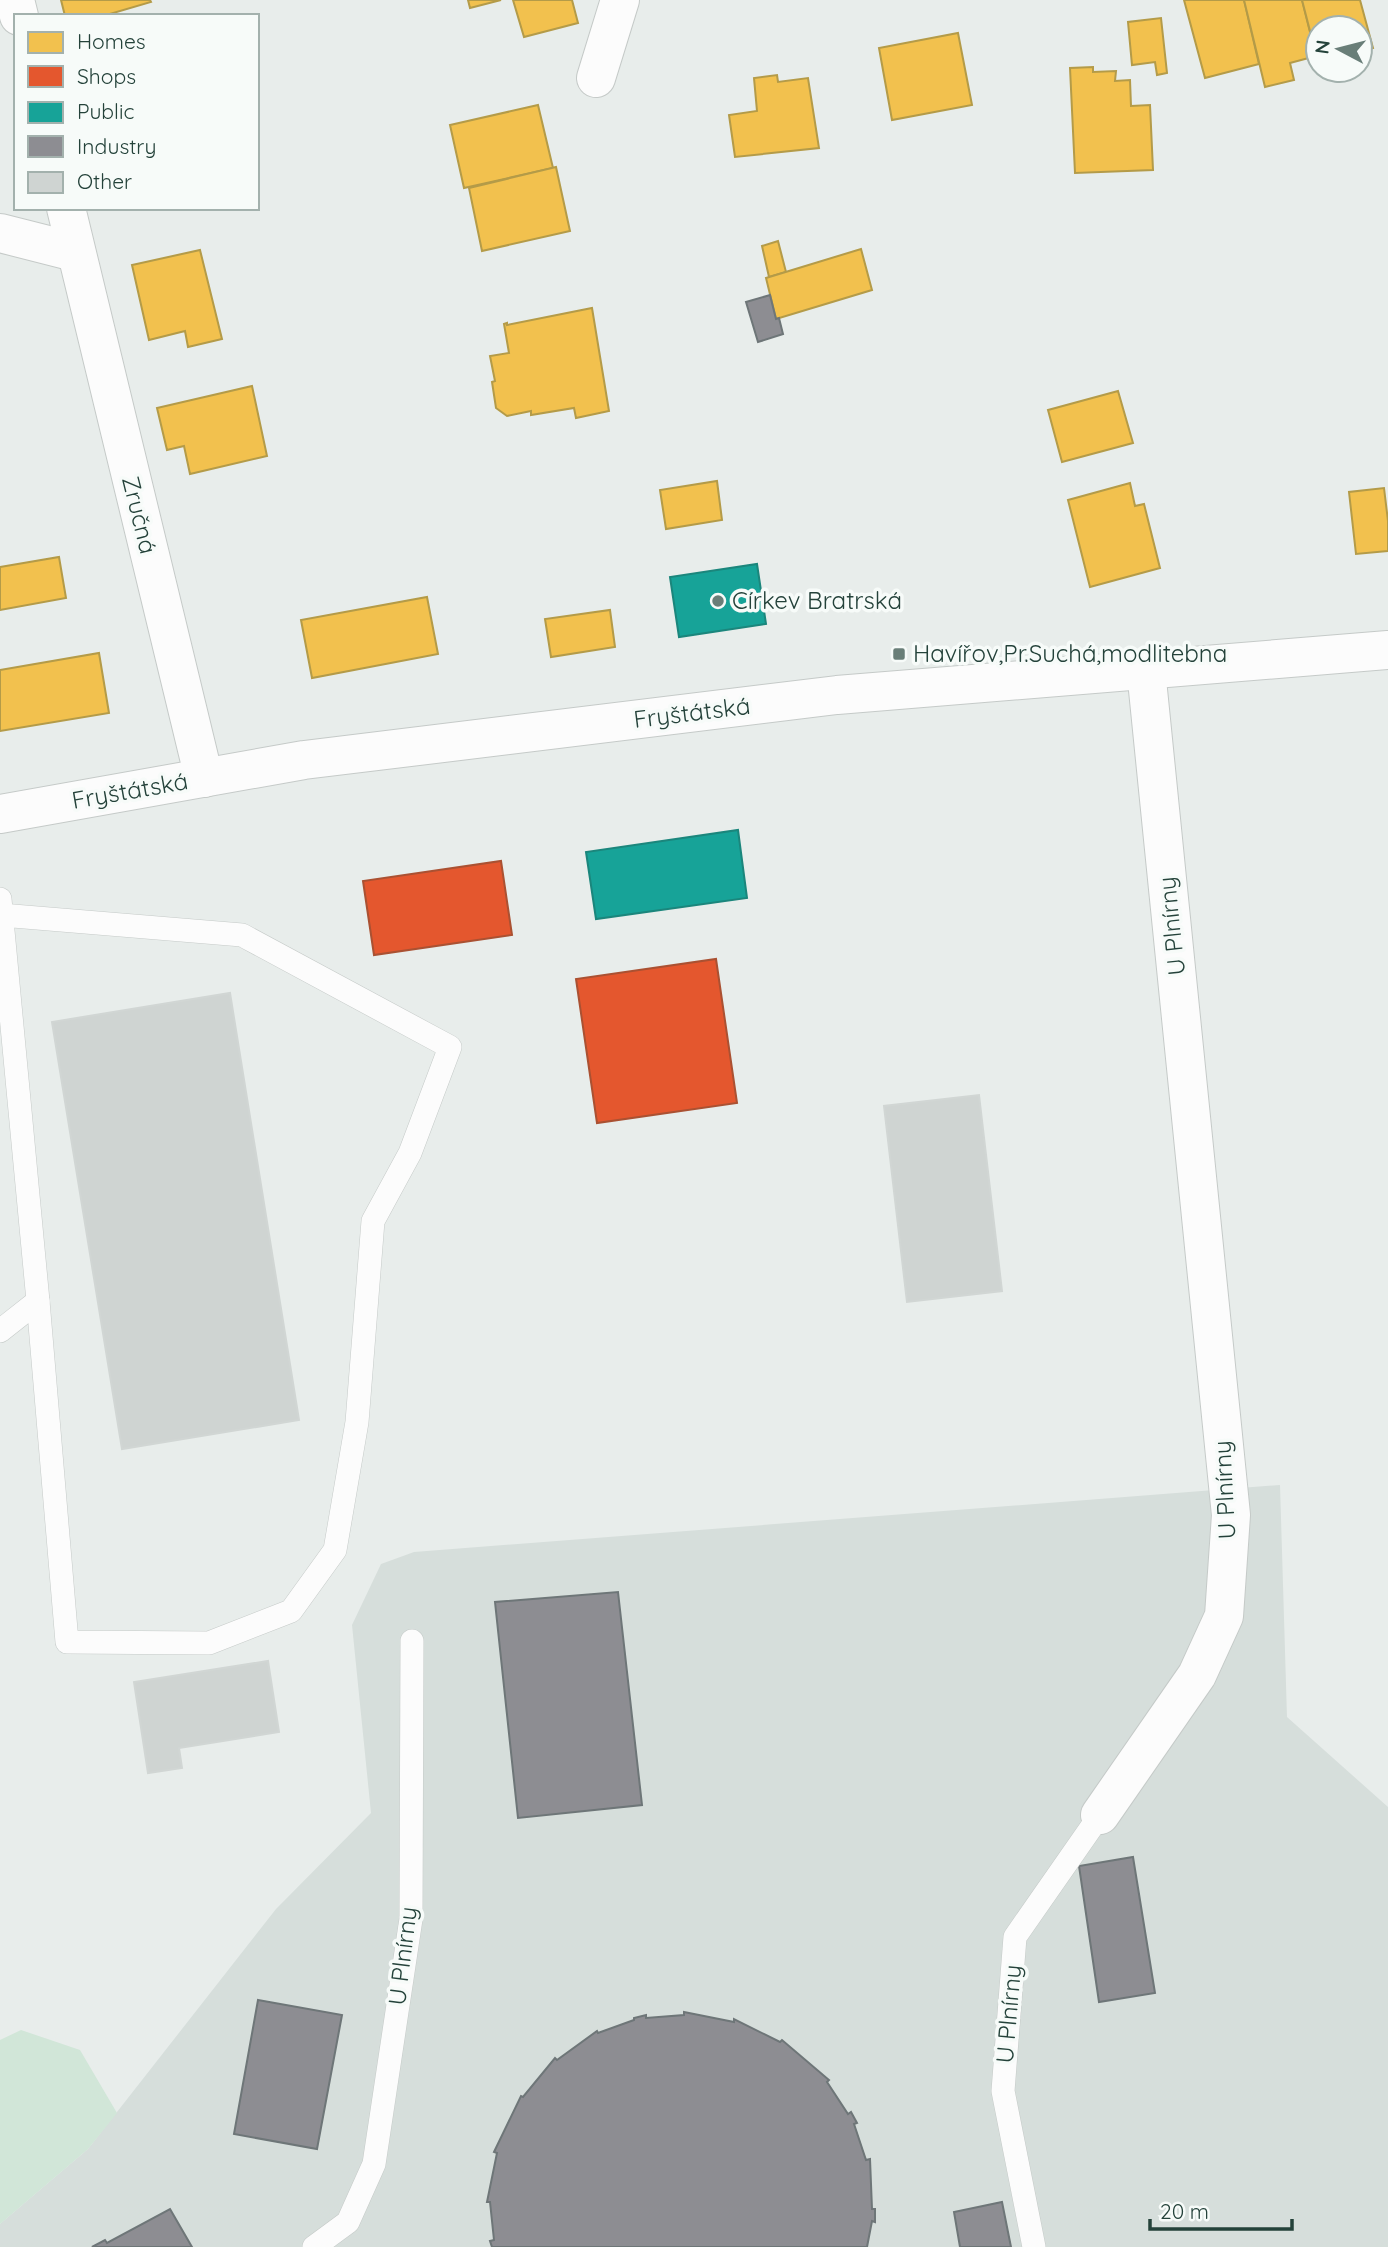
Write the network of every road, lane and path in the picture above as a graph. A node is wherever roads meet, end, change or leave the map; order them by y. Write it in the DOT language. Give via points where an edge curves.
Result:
graph roads {
  1 [pos="620,0"];
  2 [pos="596,78"];
  3 [pos="66,210"];
  4 [pos="0,233"];
  5 [pos="75,252"];
  6 [pos="1388,650"];
  7 [pos="1146,670"];
  8 [pos="204,778"];
  9 [pos="0,814"];
  10 [pos="1,907"];
  11 [pos="38,1301"];
  12 [pos="0,1332"];
  13 [pos="412,1641"];
  14 [pos="1100,1815"];
  15 [pos="314,2247"];
  16 [pos="1034,2247"];
  1 -- 2 [label="street"];
  3 -- 5 [label="street, Zručná"];
  4 -- 5 [label="street"];
  5 -- 8 [label="street, Zručná"];
  6 -- 7 [label="street, Fryštátská"];
  7 -- 8 [label="street, Fryštátská" via="836,695 304,760"];
  7 -- 14 [label="street, U Plnírny" via="1231,1515 1224,1616 1197,1675"];
  8 -- 9 [label="street, Fryštátská"];
  10 -- 11 [label="lane"];
  10 -- 11 [label="lane" via="242,935 450,1047 410,1153 373,1221 357,1422 335,1550 291,1611 209,1643 67,1642"];
  11 -- 12 [label="lane"];
  13 -- 15 [label="lane, U Plnírny" via="411,1919 374,2164 348,2222"];
  14 -- 16 [label="lane, U Plnírny" via="1015,1937 1003,2091"];
}
